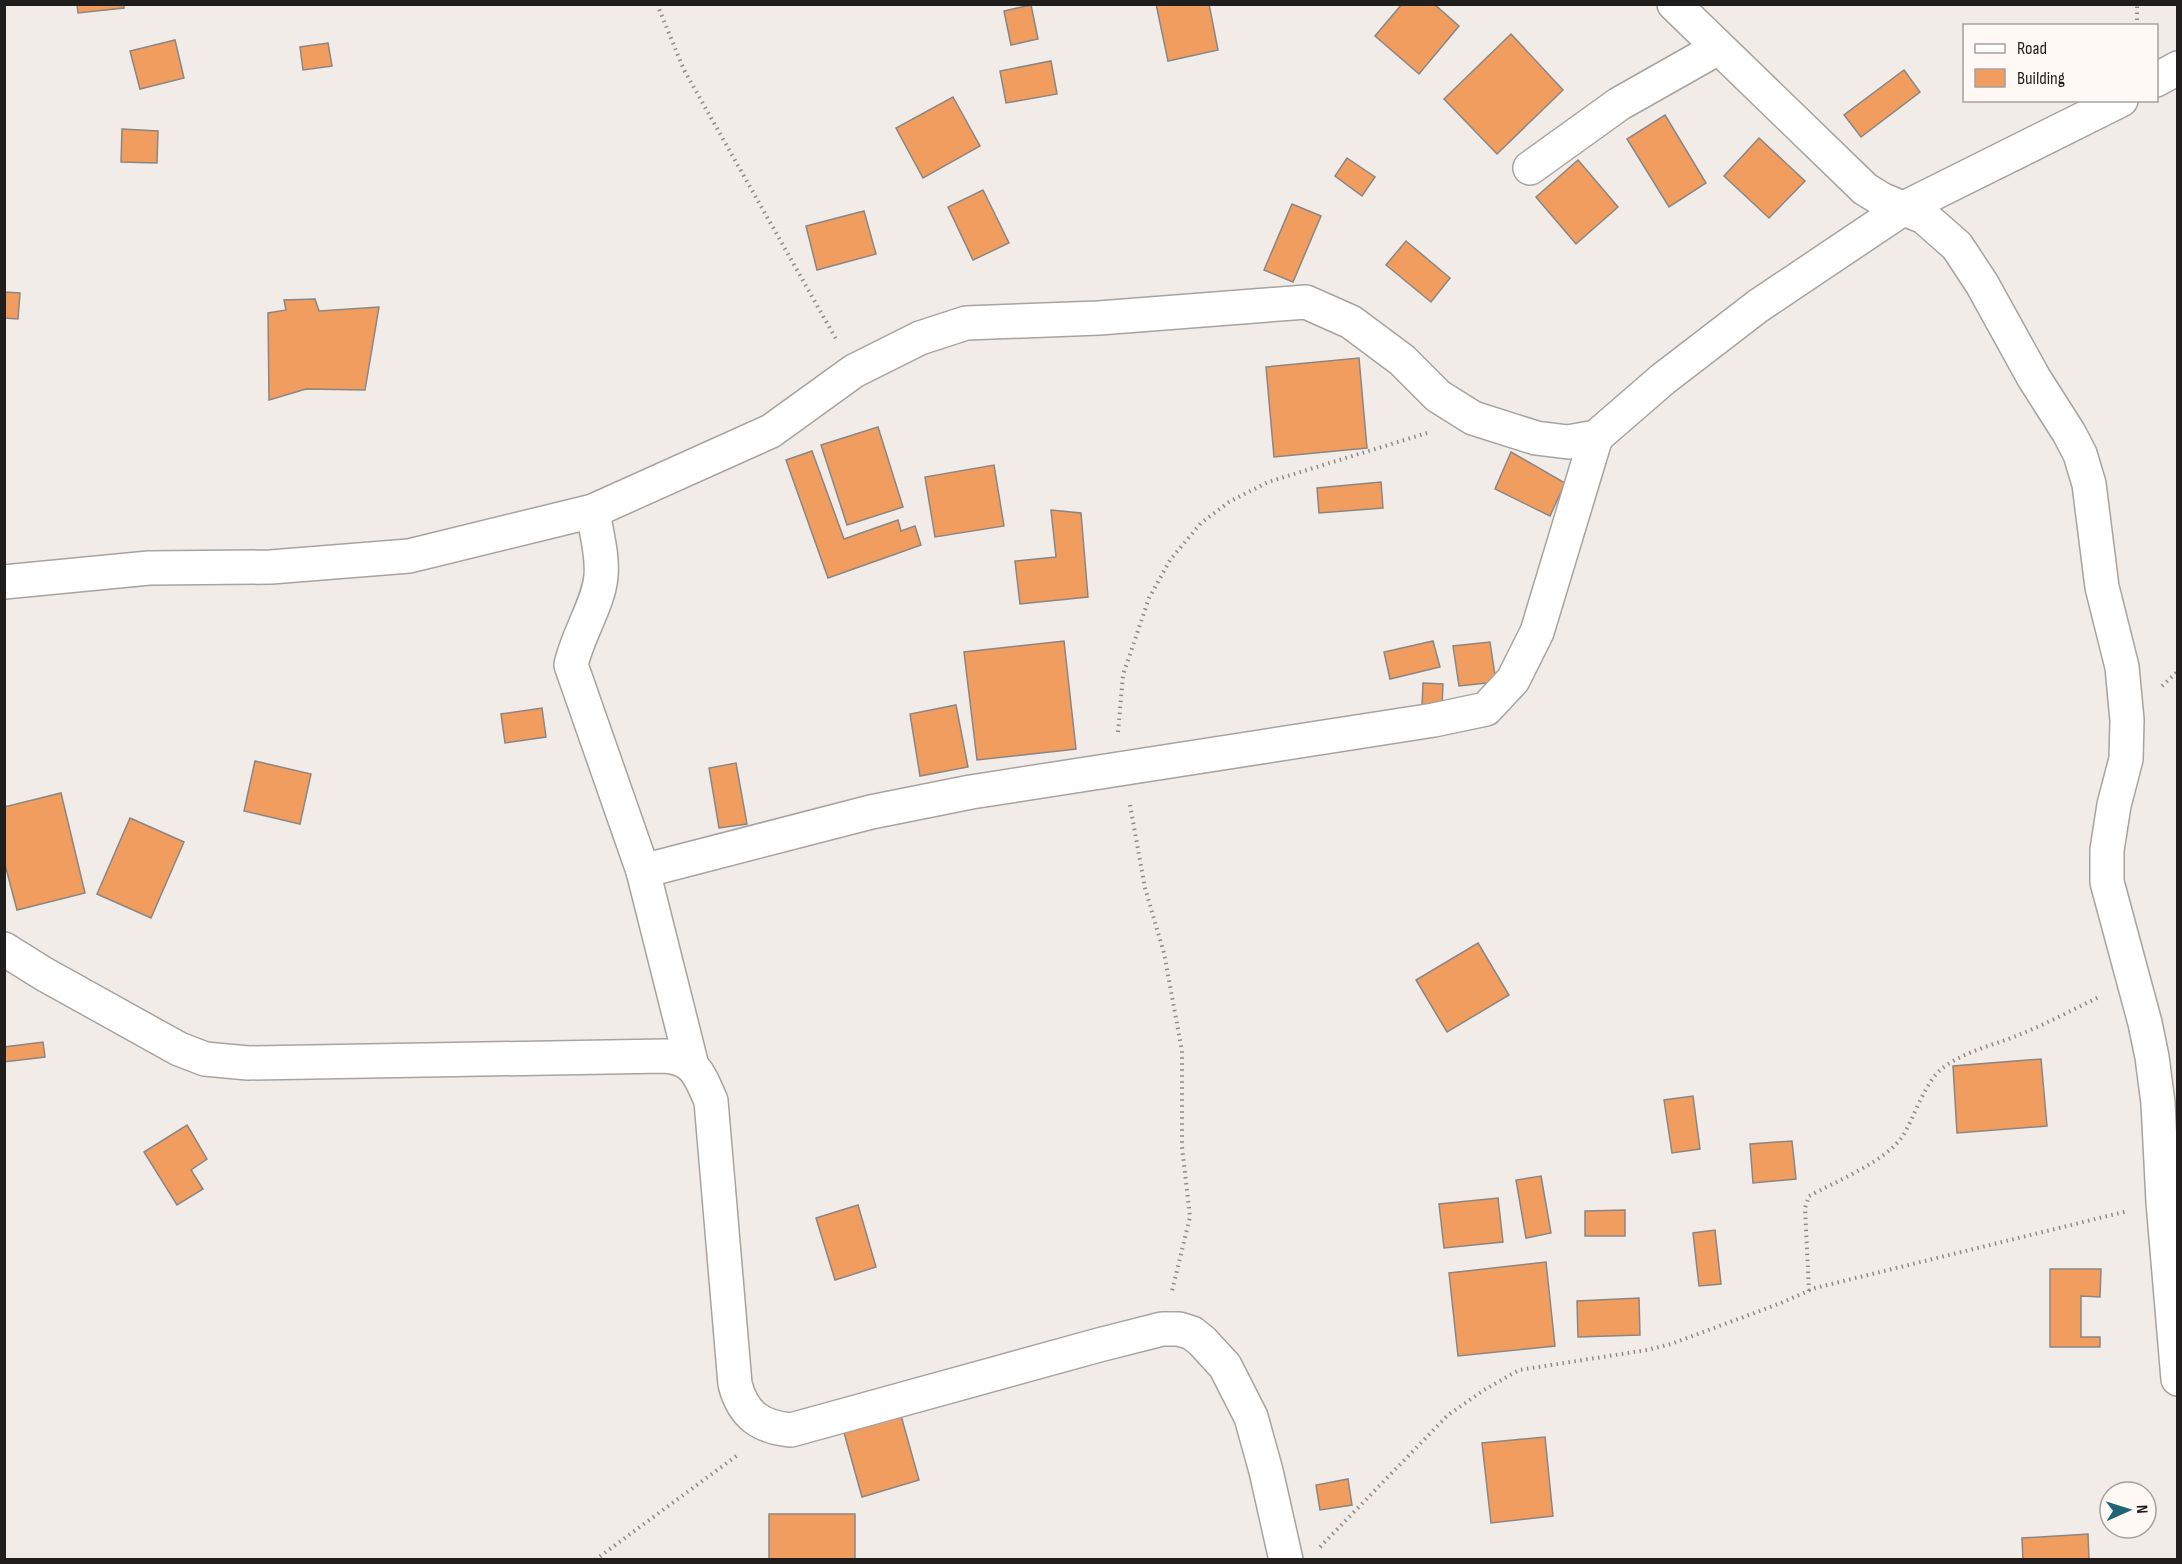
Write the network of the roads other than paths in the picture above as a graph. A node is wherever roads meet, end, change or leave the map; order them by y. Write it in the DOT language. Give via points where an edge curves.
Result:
graph roads {
  1 [pos="1674,4"];
  2 [pos="1718,48"];
  3 [pos="2178,68"];
  4 [pos="2158,79"];
  5 [pos="2117,102"];
  6 [pos="1530,168"];
  7 [pos="1904,208"];
  8 [pos="1596,436"];
  9 [pos="592,511"];
  10 [pos="4,582"];
  11 [pos="643,872"];
  12 [pos="4,948"];
  13 [pos="692,1066"];
  14 [pos="2178,1379"];
  15 [pos="1301,1555"];
  1 -- 2 [label="street"];
  2 -- 6 [label="street" via="1619,104"];
  2 -- 7 [label="street" via="1865,189"];
  3 -- 4 [label="street"];
  5 -- 7 [label="street"];
  7 -- 8 [label="street" via="1758,306"];
  7 -- 14 [label="street" via="1924,217 1958,246 2080,454 2089,483 2102,587 2122,667 2127,720 2126,759 2107,850 2107,882 2145,1023 2158,1103"];
  8 -- 9 [label="street" via="1568,442 1536,438 1473,418 1438,396 1402,360 1351,322 1306,302 1099,318 966,322 920,338 854,371 771,431"];
  8 -- 11 [label="street" via="1537,632 1513,680 1486,709 971,792 872,812"];
  9 -- 10 [label="street" via="409,556 272,567 149,568"];
  9 -- 11 [label="street" via="601,577 571,665"];
  11 -- 13 [label="street"];
  12 -- 13 [label="street" via="179,1049 206,1059 248,1064 665,1056"];
  13 -- 15 [label="street" via="711,1101 735,1384 745,1408 758,1420 774,1428 791,1430 1098,1345 1162,1329 1179,1329 1202,1341 1224,1366 1251,1417 1266,1471"];
}
